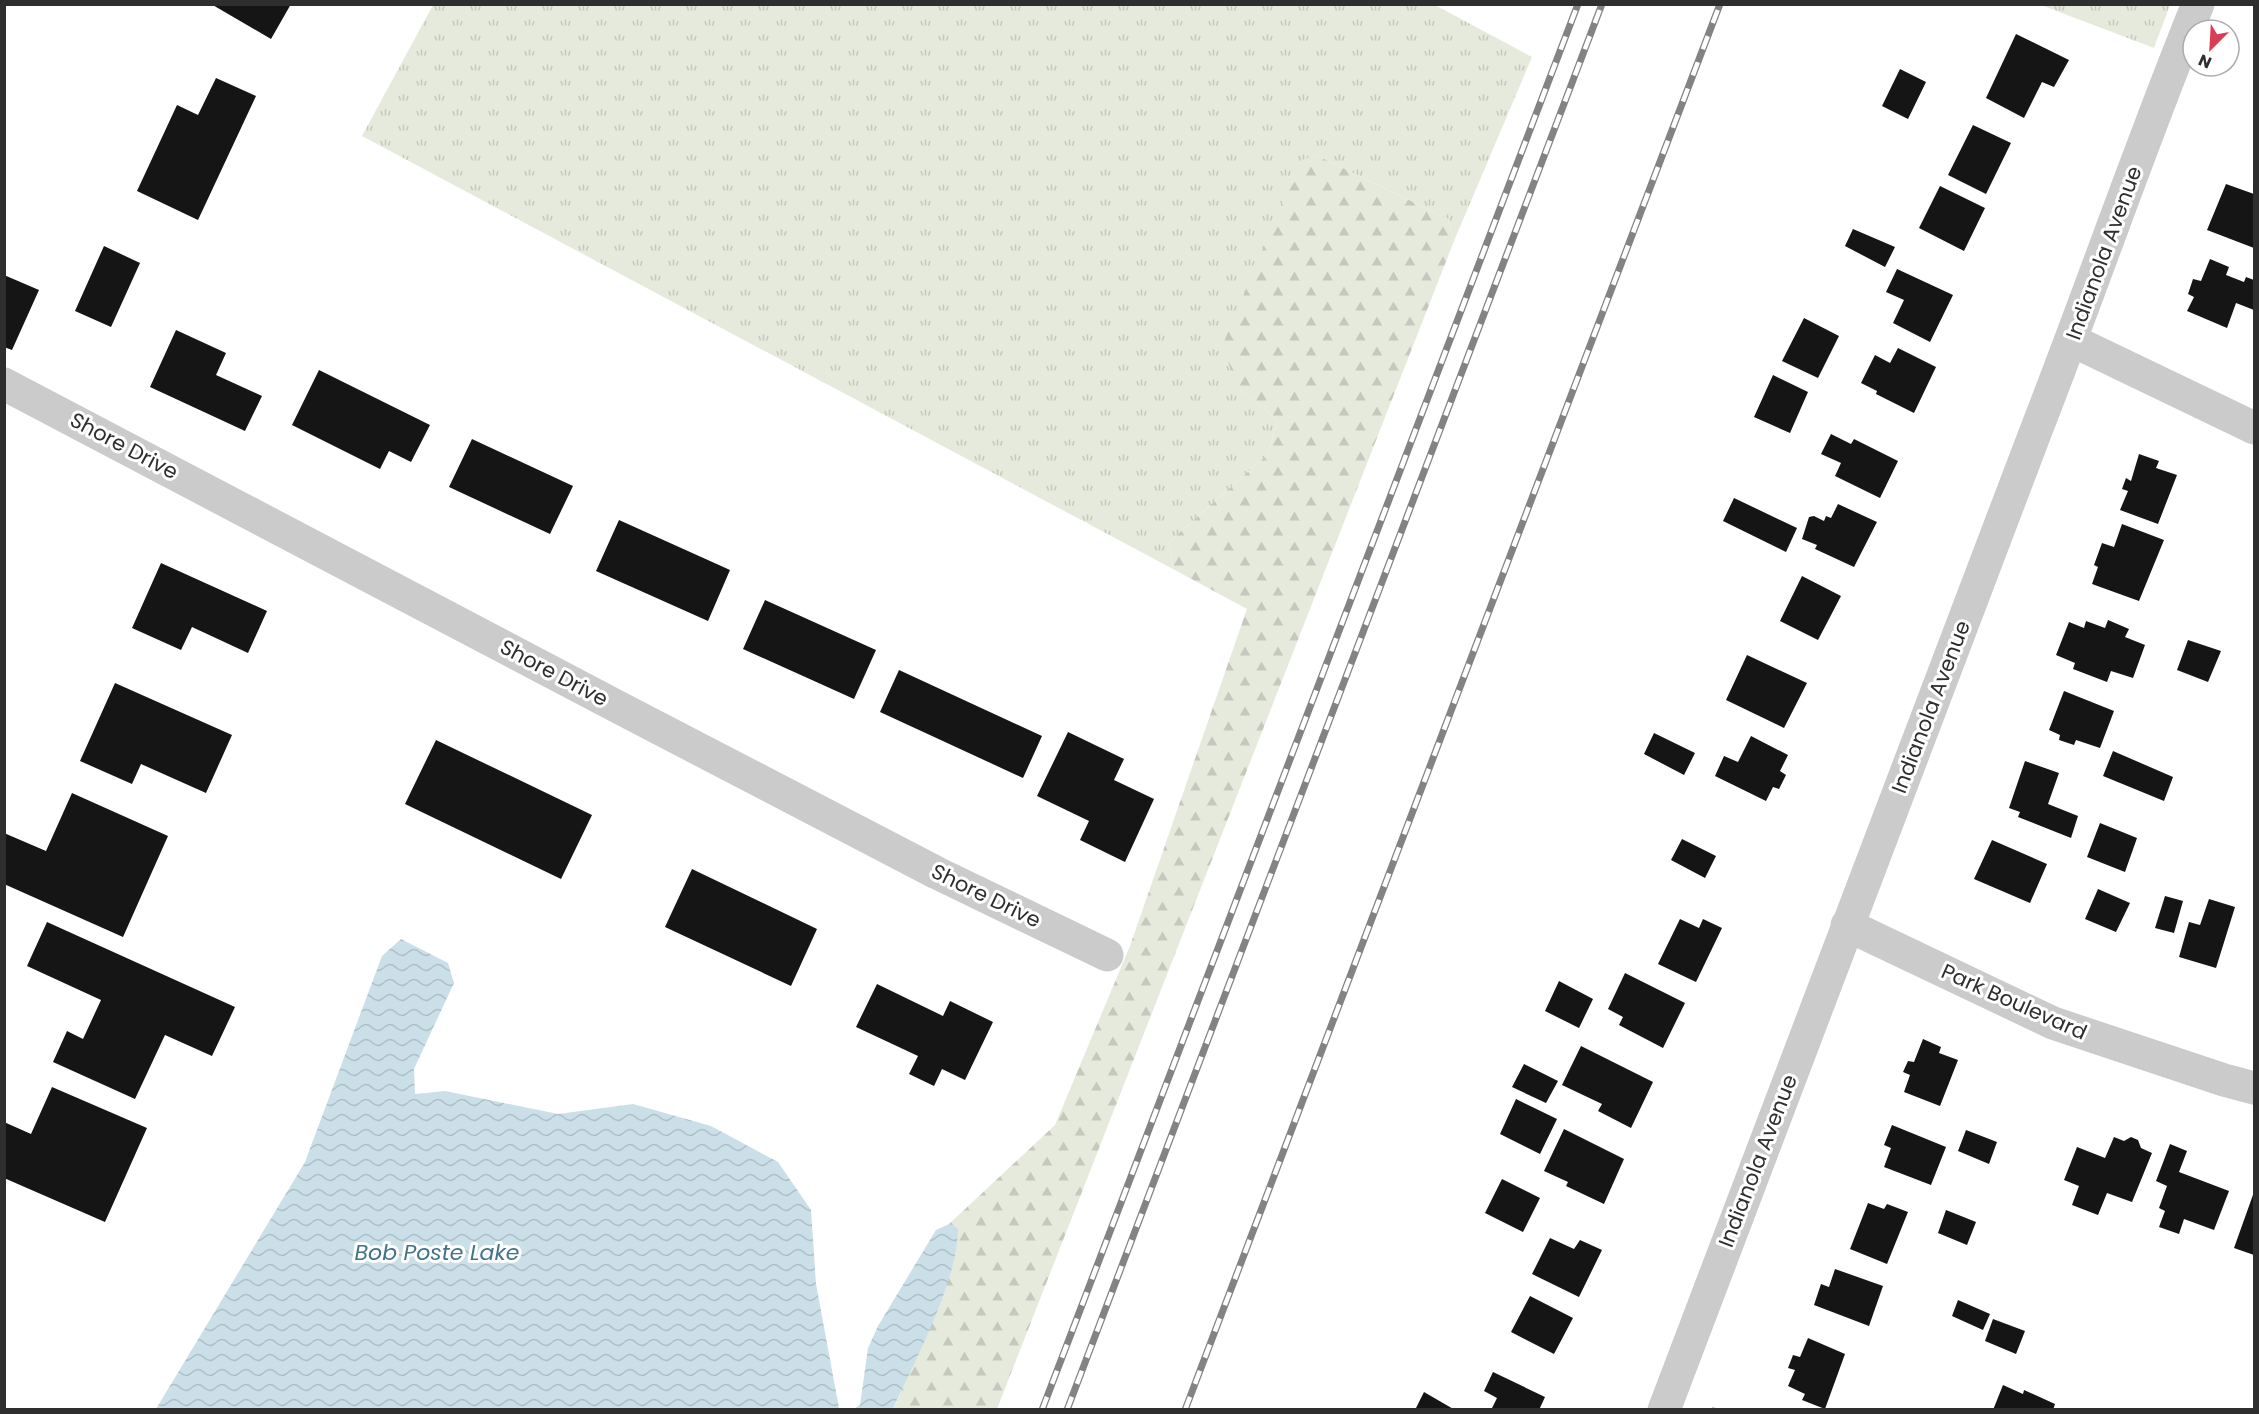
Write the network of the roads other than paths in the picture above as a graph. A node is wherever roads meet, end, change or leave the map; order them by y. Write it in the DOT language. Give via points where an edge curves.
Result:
graph roads {
  1 [pos="2198,4"];
  2 [pos="2071,340"];
  3 [pos="4,384"];
  4 [pos="2254,428"];
  5 [pos="1847,925"];
  6 [pos="1107,956"];
  7 [pos="2254,1088"];
  8 [pos="1665,1410"];
  1 -- 2 [label="street, Indianola Avenue"];
  2 -- 4 [label="street"];
  2 -- 5 [label="street, Indianola Avenue"];
  3 -- 6 [label="street, Shore Drive" via="628,713"];
  5 -- 7 [label="street, Park Boulevard" via="2053,1023"];
  5 -- 8 [label="street, Indianola Avenue"];
}
